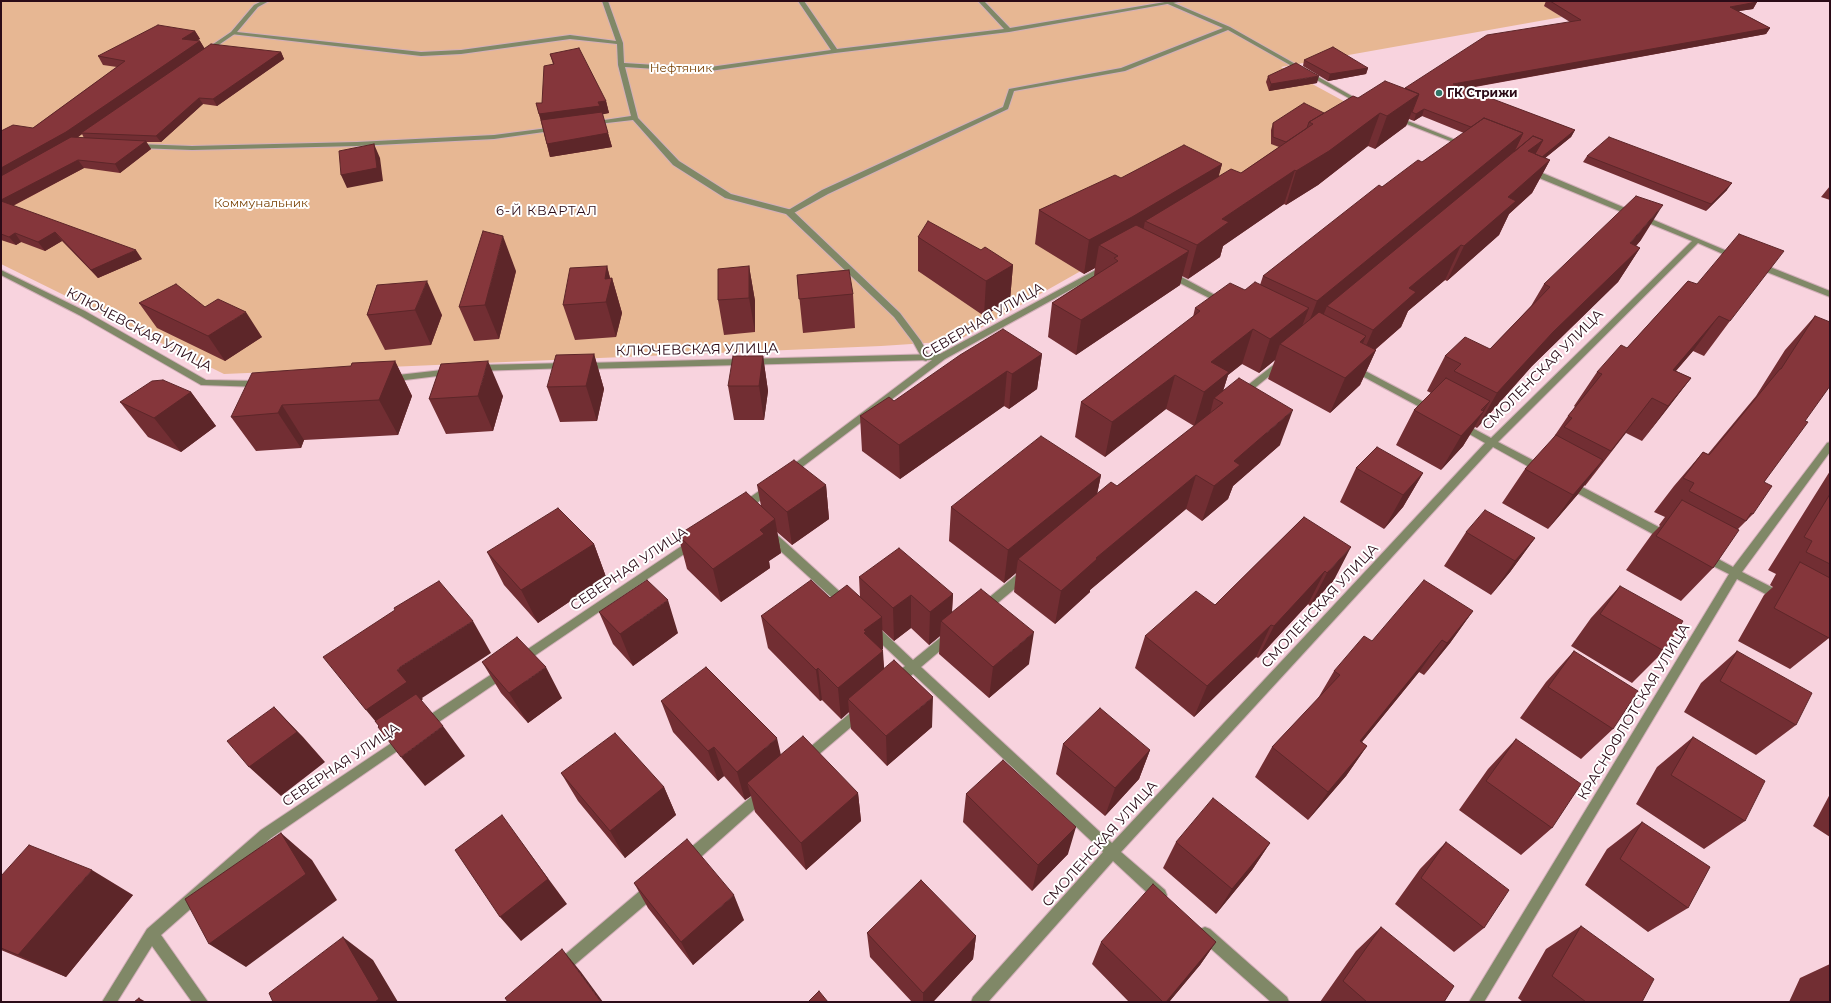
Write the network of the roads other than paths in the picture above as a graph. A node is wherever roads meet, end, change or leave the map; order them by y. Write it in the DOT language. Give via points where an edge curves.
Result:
graph roads {
  1 [pos="266,1"];
  2 [pos="605,1"];
  3 [pos="801,1"];
  4 [pos="981,1"];
  5 [pos="1181,1"];
  6 [pos="1168,2"];
  7 [pos="1228,28"];
  8 [pos="1009,30"];
  9 [pos="233,33"];
  10 [pos="620,43"];
  11 [pos="835,51"];
  12 [pos="202,55"];
  13 [pos="621,65"];
  14 [pos="1355,115"];
  15 [pos="1390,115"];
  16 [pos="635,118"];
  17 [pos="580,125"];
  18 [pos="565,128"];
  19 [pos="130,145"];
  20 [pos="1471,147"];
  21 [pos="1522,168"];
  22 [pos="789,212"];
  23 [pos="1696,241"];
  24 [pos="1116,263"];
  25 [pos="1,272"];
  26 [pos="1165,272"];
  27 [pos="1830,294"];
  28 [pos="1235,307"];
  29 [pos="942,357"];
  30 [pos="1287,357"];
  31 [pos="926,358"];
  32 [pos="1347,364"];
  33 [pos="379,380"];
  34 [pos="272,384"];
  35 [pos="1232,402"];
  36 [pos="1492,442"];
  37 [pos="1830,445"];
  38 [pos="1547,472"];
  39 [pos="1561,480"];
  40 [pos="703,535"];
  41 [pos="1680,543"];
  42 [pos="1693,550"];
  43 [pos="1036,565"];
  44 [pos="1735,573"];
  45 [pos="1789,602"];
  46 [pos="856,614"];
  47 [pos="975,616"];
  48 [pos="868,624"];
  49 [pos="956,631"];
  50 [pos="914,666"];
  51 [pos="889,687"];
  52 [pos="871,702"];
  53 [pos="799,764"];
  54 [pos="768,790"];
  55 [pos="1112,852"];
  56 [pos="678,868"];
  57 [pos="659,883"];
  58 [pos="1171,904"];
  59 [pos="1194,924"];
  60 [pos="152,934"];
  61 [pos="550,976"];
  62 [pos="109,1002"];
  63 [pos="201,1002"];
  64 [pos="978,1002"];
  65 [pos="1282,1002"];
  66 [pos="1476,1002"];
  1 -- 9 [label="street" via="256,6"];
  2 -- 10 [label="street"];
  3 -- 11 [label="street"];
  4 -- 8 [label="street"];
  5 -- 6 [label="street"];
  6 -- 7 [label="street"];
  6 -- 8 [label="street"];
  7 -- 14 [label="street" via="1368,106"];
  7 -- 22 [label="street" via="1123,70 1011,90 1006,108 825,192"];
  8 -- 11 [label="street"];
  9 -- 10 [label="street" via="421,54 461,52 570,37"];
  9 -- 12 [label="street"];
  10 -- 13 [label="street"];
  11 -- 13 [label="street" via="703,70"];
  13 -- 16 [label="street"];
  15 -- 20 [label="street"];
  16 -- 17 [label="street"];
  16 -- 22 [label="street" via="676,163 728,196"];
  18 -- 19 [label="street" via="494,137 356,144 192,148"];
  21 -- 23 [label="street"];
  22 -- 31 [label="street" via="897,315"];
  23 -- 27 [label="street"];
  23 -- 36 [label="street, СМОЛЕНСКАЯ УЛИЦА"];
  24 -- 29 [label="street, СЕВЕРНАЯ УЛИЦА"];
  25 -- 34 [label="street, КЛЮЧЕВСКАЯ УЛИЦА" via="82,313 204,383"];
  26 -- 28 [label="street"];
  29 -- 31 [label="street, КЛЮЧЕВСКАЯ УЛИЦА"];
  29 -- 46 [label="street, СЕВЕРНАЯ УЛИЦА" via="739,511 756,522"];
  30 -- 35 [label="street"];
  31 -- 33 [label="street, КЛЮЧЕВСКАЯ УЛИЦА" via="468,370"];
  32 -- 36 [label="street"];
  36 -- 38 [label="street"];
  36 -- 55 [label="street, СМОЛЕНСКАЯ УЛИЦА"];
  37 -- 44 [label="street, КРАСНОФЛОТСКАЯ УЛИЦА"];
  39 -- 41 [label="street"];
  40 -- 60 [label="street, СЕВЕРНАЯ УЛИЦА" via="266,834"];
  42 -- 44 [label="street"];
  43 -- 47 [label="street"];
  44 -- 45 [label="street"];
  44 -- 66 [label="street, КРАСНОФЛОТСКАЯ УЛИЦА"];
  48 -- 50 [label="street"];
  49 -- 50 [label="street"];
  50 -- 51 [label="street"];
  50 -- 55 [label="street"];
  52 -- 53 [label="street"];
  54 -- 56 [label="street"];
  55 -- 58 [label="street"];
  55 -- 64 [label="street, СМОЛЕНСКАЯ УЛИЦА"];
  57 -- 61 [label="street"];
  59 -- 65 [label="street"];
  60 -- 62 [label="street, СЕВЕРНАЯ УЛИЦА"];
  60 -- 63 [label="street"];
}
